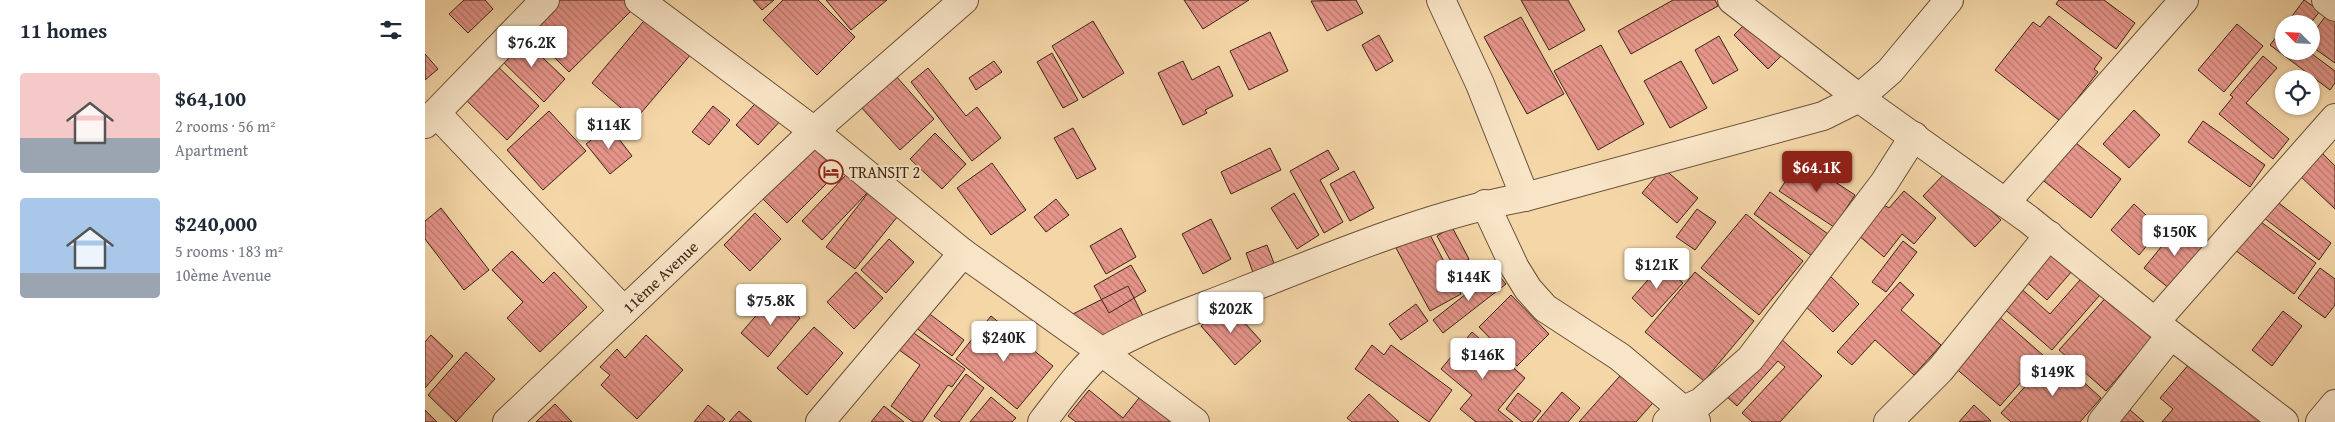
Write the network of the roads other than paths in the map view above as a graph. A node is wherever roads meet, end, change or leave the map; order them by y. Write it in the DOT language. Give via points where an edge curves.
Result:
graph roads {
  1 [pos="545,0"];
  2 [pos="639,0"];
  3 [pos="964,0"];
  4 [pos="1441,0"];
  5 [pos="1732,0"];
  6 [pos="1949,0"];
  7 [pos="2184,0"];
  8 [pos="2326,0"];
  9 [pos="2335,7"];
  10 [pos="1859,98"];
  11 [pos="431,118"];
  12 [pos="2335,118"];
  13 [pos="814,131"];
  14 [pos="1914,136"];
  15 [pos="1525,197"];
  16 [pos="2005,203"];
  17 [pos="1485,204"];
  18 [pos="2049,235"];
  19 [pos="963,253"];
  20 [pos="624,311"];
  21 [pos="2163,328"];
  22 [pos="1103,352"];
  23 [pos="2335,404"];
  24 [pos="1682,418"];
  25 [pos="507,422"];
  26 [pos="820,422"];
  27 [pos="1042,422"];
  28 [pos="1195,422"];
  29 [pos="1888,422"];
  30 [pos="2102,422"];
  31 [pos="2284,422"];
  32 [pos="2320,422"];
  1 -- 11 [label="street"];
  2 -- 13 [label="street"];
  3 -- 13 [label="street, 11ème Avenue"];
  4 -- 15 [label="street" via="1480,84"];
  5 -- 10 [label="street"];
  6 -- 10 [label="street" via="1890,71"];
  7 -- 16 [label="street"];
  8 -- 9 [label="street"];
  10 -- 14 [label="street"];
  10 -- 15 [label="street" via="1823,116"];
  11 -- 20 [label="street"];
  12 -- 21 [label="street"];
  13 -- 19 [label="street"];
  13 -- 20 [label="street, 11ème Avenue"];
  14 -- 16 [label="street"];
  14 -- 24 [label="street" via="1884,183 1749,359"];
  15 -- 17 [label="street"];
  16 -- 18 [label="street"];
  17 -- 22 [label="street" via="1344,252 1150,328"];
  17 -- 24 [label="street" via="1515,268 1545,308 1620,357"];
  18 -- 21 [label="street"];
  18 -- 29 [label="street" via="1940,370"];
  19 -- 22 [label="street"];
  19 -- 26 [label="street"];
  20 -- 25 [label="street, 11ème Avenue"];
  21 -- 30 [label="street"];
  21 -- 31 [label="street"];
  22 -- 27 [label="street" via="1068,388"];
  22 -- 28 [label="street"];
  23 -- 32 [label="street"];
}
